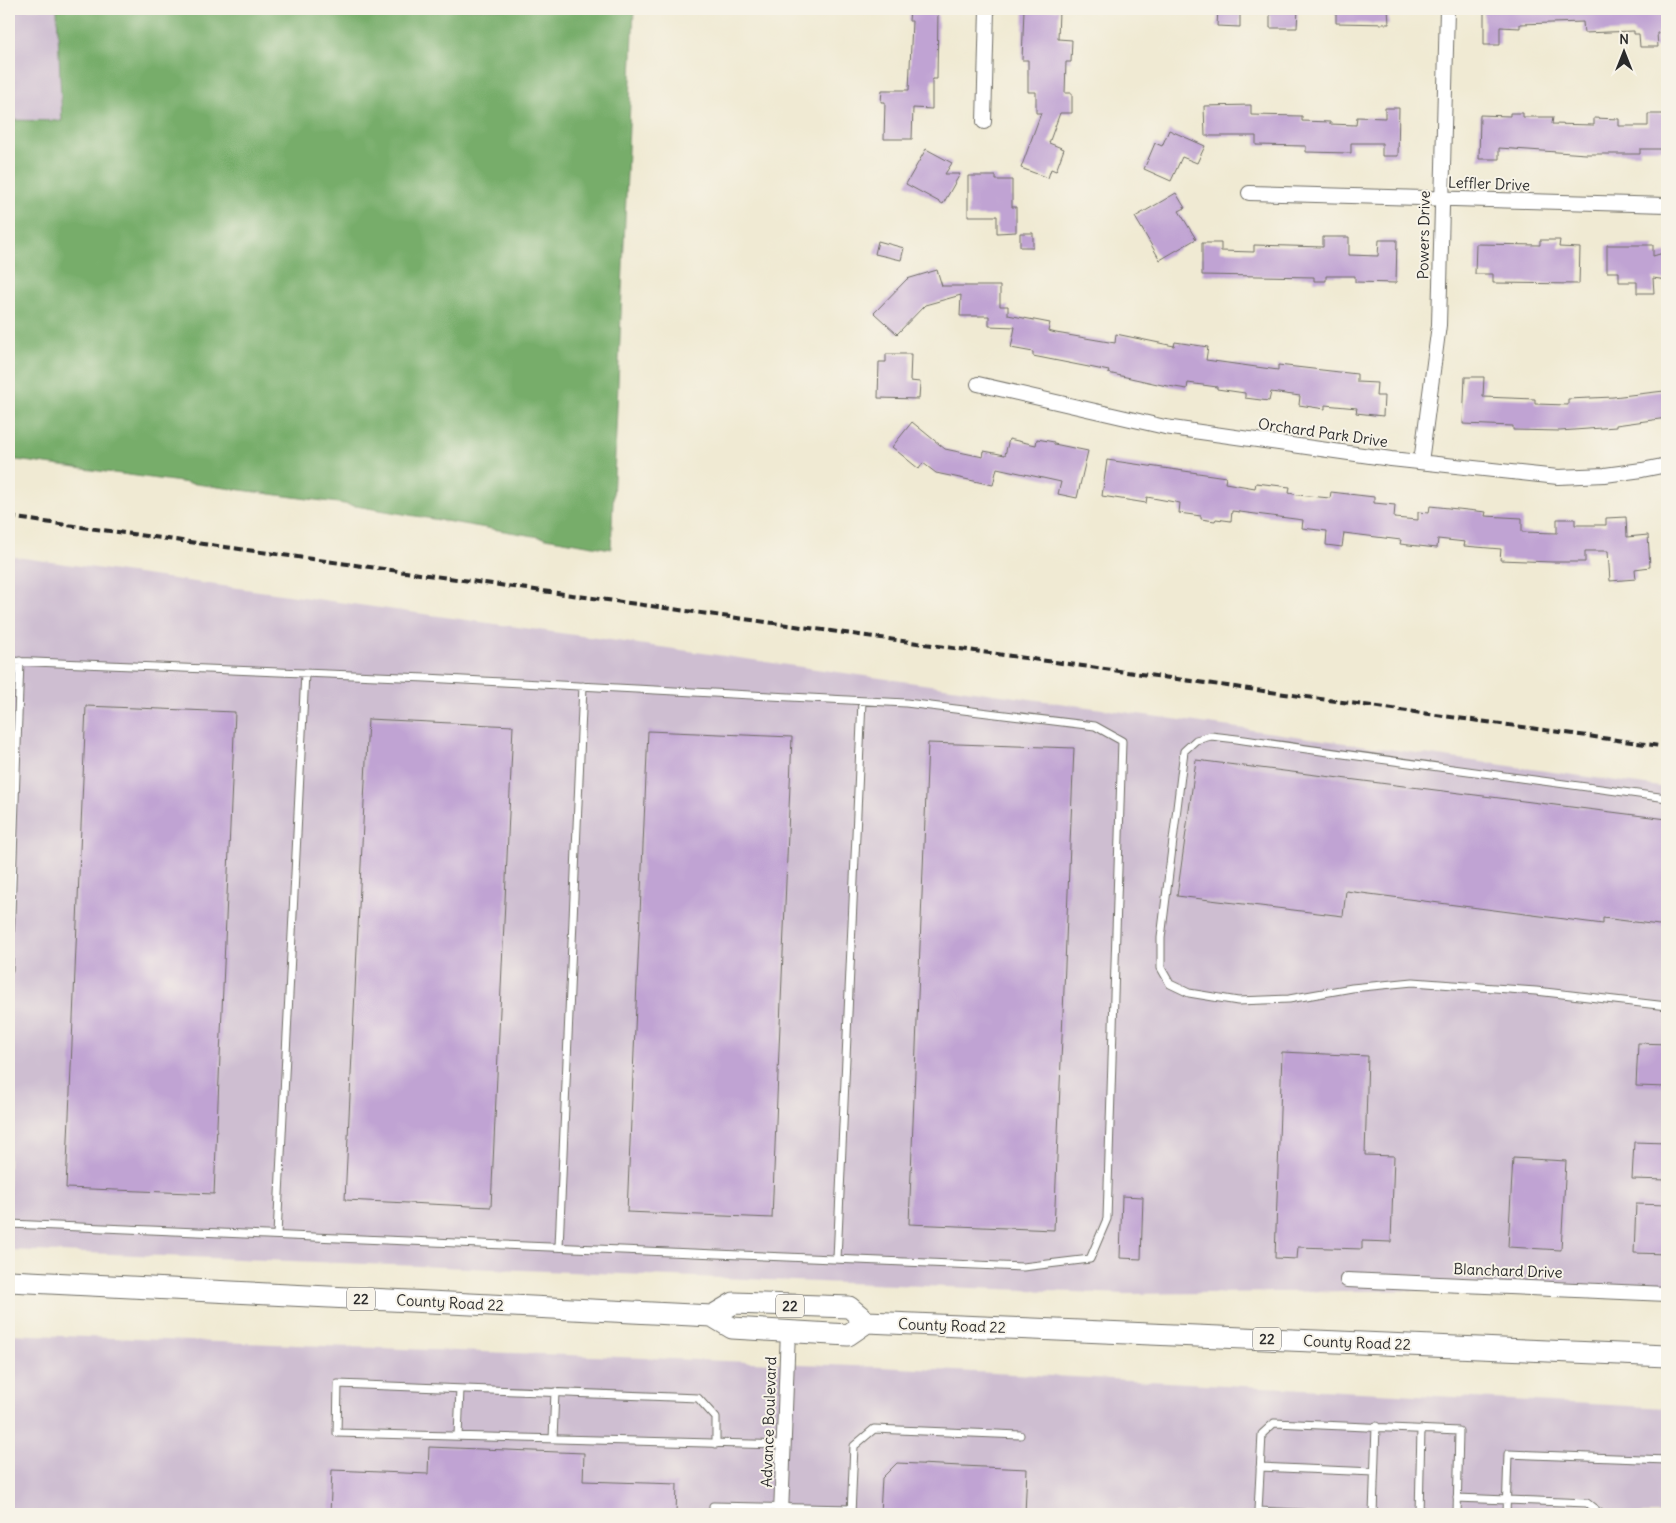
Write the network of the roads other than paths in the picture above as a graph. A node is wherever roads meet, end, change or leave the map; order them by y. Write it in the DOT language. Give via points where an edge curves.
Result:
graph roads {
  1 [pos="987,9"];
  2 [pos="1447,9"];
  3 [pos="984,122"];
  4 [pos="1250,193"];
  5 [pos="1441,199"];
  6 [pos="1667,205"];
  7 [pos="978,384"];
  8 [pos="1421,462"];
  9 [pos="1667,465"];
  10 [pos="9,661"];
  11 [pos="20,661"];
  12 [pos="305,673"];
  13 [pos="583,686"];
  14 [pos="862,701"];
  15 [pos="1667,798"];
  16 [pos="9,969"];
  17 [pos="1667,1006"];
  18 [pos="9,1224"];
  19 [pos="277,1235"];
  20 [pos="559,1247"];
  21 [pos="837,1259"];
  22 [pos="1346,1280"];
  23 [pos="9,1281"];
  24 [pos="1667,1294"];
  25 [pos="712,1316"];
  26 [pos="867,1322"];
  27 [pos="788,1331"];
  28 [pos="1667,1356"];
  29 [pos="460,1389"];
  30 [pos="555,1392"];
  31 [pos="1376,1426"];
  32 [pos="1421,1428"];
  33 [pos="1020,1434"];
  34 [pos="458,1436"];
  35 [pos="553,1439"];
  36 [pos="716,1444"];
  37 [pos="784,1445"];
  38 [pos="1667,1460"];
  39 [pos="1260,1467"];
  40 [pos="1374,1472"];
  41 [pos="1457,1498"];
  42 [pos="1507,1500"];
  43 [pos="781,1512"];
  44 [pos="851,1512"];
  45 [pos="712,1514"];
  46 [pos="1315,1514"];
  47 [pos="1373,1514"];
  48 [pos="1419,1514"];
  49 [pos="1456,1514"];
  50 [pos="1506,1514"];
  51 [pos="1601,1514"];
  1 -- 3 [label="street"];
  2 -- 5 [label="street, Powers Drive"];
  4 -- 5 [label="street, Leffler Drive"];
  5 -- 6 [label="street, Leffler Drive"];
  5 -- 8 [label="street, Powers Drive" via="1439,325"];
  7 -- 8 [label="street, Orchard Park Drive" via="1165,427"];
  8 -- 9 [label="street, Orchard Park Drive" via="1558,477 1632,472"];
  10 -- 11 [label="lane"];
  11 -- 12 [label="lane"];
  11 -- 16 [label="lane"];
  12 -- 13 [label="lane"];
  12 -- 19 [label="lane"];
  13 -- 14 [label="lane"];
  13 -- 20 [label="lane"];
  14 -- 21 [label="lane"];
  14 -- 21 [label="lane" via="906,703 1096,726 1122,740 1107,1219 1090,1259 1023,1267"];
  15 -- 17 [label="lane" via="1237,739 1211,736 1196,740 1184,751 1161,938 1161,968 1170,984 1189,993 1238,1001 1289,999 1413,982 1536,991"];
  18 -- 19 [label="lane"];
  19 -- 20 [label="lane"];
  20 -- 21 [label="lane"];
  22 -- 24 [label="street, Blanchard Drive"];
  23 -- 25 [label="main road, County Road 22 / 22"];
  25 -- 26 [label="main road, 22" via="734,1303 849,1307"];
  25 -- 27 [label="main road, County Road 22 / 22" via="732,1328"];
  26 -- 27 [label="main road, County Road 22 / 22" via="848,1334"];
  26 -- 28 [label="main road, County Road 22 / 22"];
  27 -- 37 [label="street, Advance Boulevard"];
  29 -- 30 [label="lane"];
  29 -- 34 [label="lane"];
  29 -- 34 [label="lane" via="338,1384 337,1433"];
  30 -- 35 [label="lane"];
  30 -- 36 [label="lane" via="698,1398 716,1418"];
  31 -- 32 [label="lane"];
  31 -- 39 [label="lane" via="1274,1423 1262,1434"];
  31 -- 40 [label="lane"];
  32 -- 41 [label="lane" via="1459,1431"];
  32 -- 48 [label="lane"];
  33 -- 44 [label="lane" via="874,1429 854,1446"];
  34 -- 35 [label="lane"];
  35 -- 36 [label="lane"];
  36 -- 37 [label="lane"];
  37 -- 43 [label="street, Advance Boulevard"];
  38 -- 42 [label="lane" via="1508,1454"];
  39 -- 40 [label="lane"];
  39 -- 46 [label="lane" via="1258,1511"];
  40 -- 47 [label="lane"];
  41 -- 42 [label="lane"];
  41 -- 49 [label="lane"];
  42 -- 50 [label="lane"];
  42 -- 51 [label="lane" via="1587,1503"];
  43 -- 44 [label="lane"];
  43 -- 45 [label="lane" via="713,1506"];
}
